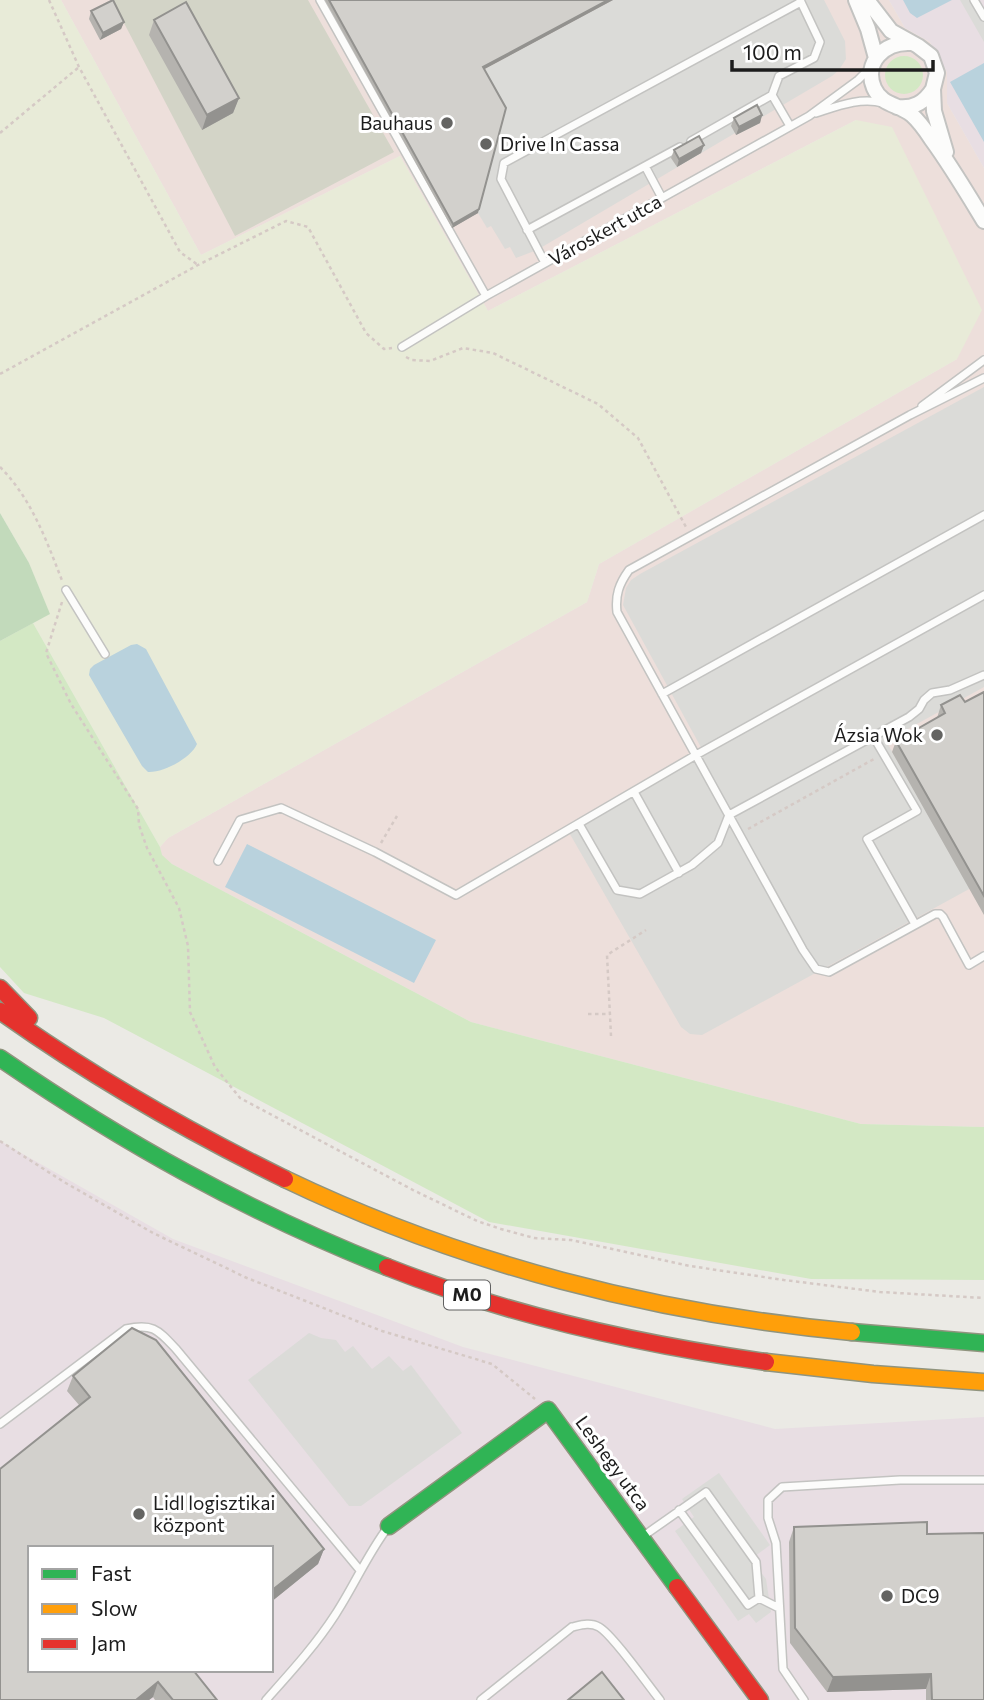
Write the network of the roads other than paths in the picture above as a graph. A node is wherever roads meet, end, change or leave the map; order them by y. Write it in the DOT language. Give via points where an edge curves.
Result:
graph roads {
  1 [pos="320,0"];
  2 [pos="856,0"];
  3 [pos="867,0"];
  4 [pos="974,0"];
  5 [pos="800,1"];
  6 [pos="984,17"];
  7 [pos="910,43"];
  8 [pos="874,62"];
  9 [pos="933,89"];
  10 [pos="772,95"];
  11 [pos="892,105"];
  12 [pos="809,116"];
  13 [pos="790,126"];
  14 [pos="645,166"];
  15 [pos="951,166"];
  16 [pos="662,198"];
  17 [pos="984,221"];
  18 [pos="527,230"];
  19 [pos="545,263"];
  20 [pos="486,296"];
  21 [pos="402,347"];
  22 [pos="984,360"];
  23 [pos="984,378"];
  24 [pos="911,415"];
  25 [pos="984,515"];
  26 [pos="66,590"];
  27 [pos="984,595"];
  28 [pos="105,654"];
  29 [pos="984,675"];
  30 [pos="662,694"];
  31 [pos="873,736"];
  32 [pos="696,755"];
  33 [pos="634,792"];
  34 [pos="729,816"];
  35 [pos="579,824"];
  36 [pos="218,861"];
  37 [pos="679,873"];
  38 [pos="915,924"];
  39 [pos="984,956"];
  40 [pos="0,988"];
  41 [pos="0,1011"];
  42 [pos="64,1054"];
  43 [pos="0,1058"];
  44 [pos="984,1343"];
  45 [pos="984,1382"];
  46 [pos="0,1424"];
  47 [pos="984,1480"];
  48 [pos="679,1510"];
  49 [pos="389,1526"];
  50 [pos="642,1538"];
  51 [pos="359,1569"];
  52 [pos="759,1598"];
  53 [pos="779,1608"];
  54 [pos="266,1700"];
  55 [pos="481,1700"];
  56 [pos="660,1700"];
  57 [pos="760,1700"];
  58 [pos="804,1700"];
  1 -- 20 [label="lane"];
  2 -- 8 [label="street"];
  3 -- 7 [label="street" via="891,32"];
  4 -- 6 [label="lane"];
  5 -- 10 [label="lane" via="820,42 814,58 779,76"];
  5 -- 18 [label="lane" via="504,163 501,179"];
  7 -- 8 [label="street" via="887,47"];
  7 -- 9 [label="street" via="925,50 935,64"];
  8 -- 11 [label="street" via="872,83"];
  8 -- 12 [label="lane, Városkert utca" via="858,80"];
  9 -- 11 [label="street" via="914,106"];
  9 -- 15 [label="street" via="934,111"];
  10 -- 13 [label="lane"];
  10 -- 14 [label="lane"];
  11 -- 12 [label="lane, Városkert utca" via="857,101"];
  11 -- 15 [label="street" via="913,116"];
  12 -- 13 [label="lane, Városkert utca"];
  13 -- 16 [label="lane, Városkert utca"];
  14 -- 16 [label="lane"];
  14 -- 18 [label="lane"];
  15 -- 17 [label="street"];
  16 -- 19 [label="lane, Városkert utca"];
  18 -- 19 [label="lane"];
  19 -- 20 [label="lane, Városkert utca"];
  20 -- 21 [label="lane, Városkert utca"];
  22 -- 24 [label="lane"];
  23 -- 24 [label="lane"];
  24 -- 30 [label="lane" via="629,570 615,600 617,612"];
  25 -- 30 [label="lane"];
  26 -- 28 [label="lane"];
  27 -- 32 [label="lane"];
  29 -- 31 [label="lane" via="932,693 919,709"];
  30 -- 32 [label="lane"];
  31 -- 34 [label="lane"];
  31 -- 38 [label="lane" via="917,811 867,839"];
  32 -- 33 [label="lane"];
  32 -- 34 [label="lane"];
  33 -- 35 [label="lane"];
  33 -- 37 [label="lane"];
  34 -- 37 [label="lane" via="718,843"];
  34 -- 38 [label="lane" via="816,969 829,972"];
  35 -- 36 [label="lane" via="456,895 281,808 240,820"];
  35 -- 37 [label="lane" via="617,890 640,894"];
  38 -- 39 [label="lane" via="940,914 969,965"];
  40 -- 42 [label="main road"];
  41 -- 42 [label="main road, M0"];
  42 -- 44 [label="main road, M0" via="146,1106 261,1168 336,1203 456,1249 691,1310 852,1333"];
  43 -- 45 [label="main road, M0" via="96,1122 271,1217 473,1297 691,1350 819,1370"];
  46 -- 51 [label="lane" via="126,1329 142,1325 155,1329"];
  47 -- 53 [label="lane" via="782,1487 768,1500 776,1543"];
  48 -- 50 [label="lane"];
  48 -- 52 [label="lane" via="748,1605"];
  48 -- 52 [label="lane" via="706,1492 756,1562"];
  49 -- 50 [label="main road, Leshegy utca" via="548,1410"];
  49 -- 51 [label="lane"];
  50 -- 57 [label="main road, Leshegy utca"];
  51 -- 54 [label="lane" via="313,1647"];
  52 -- 53 [label="lane"];
  53 -- 58 [label="lane" via="783,1669"];
  55 -- 56 [label="lane" via="572,1627 586,1624 599,1627 610,1638"];
}
